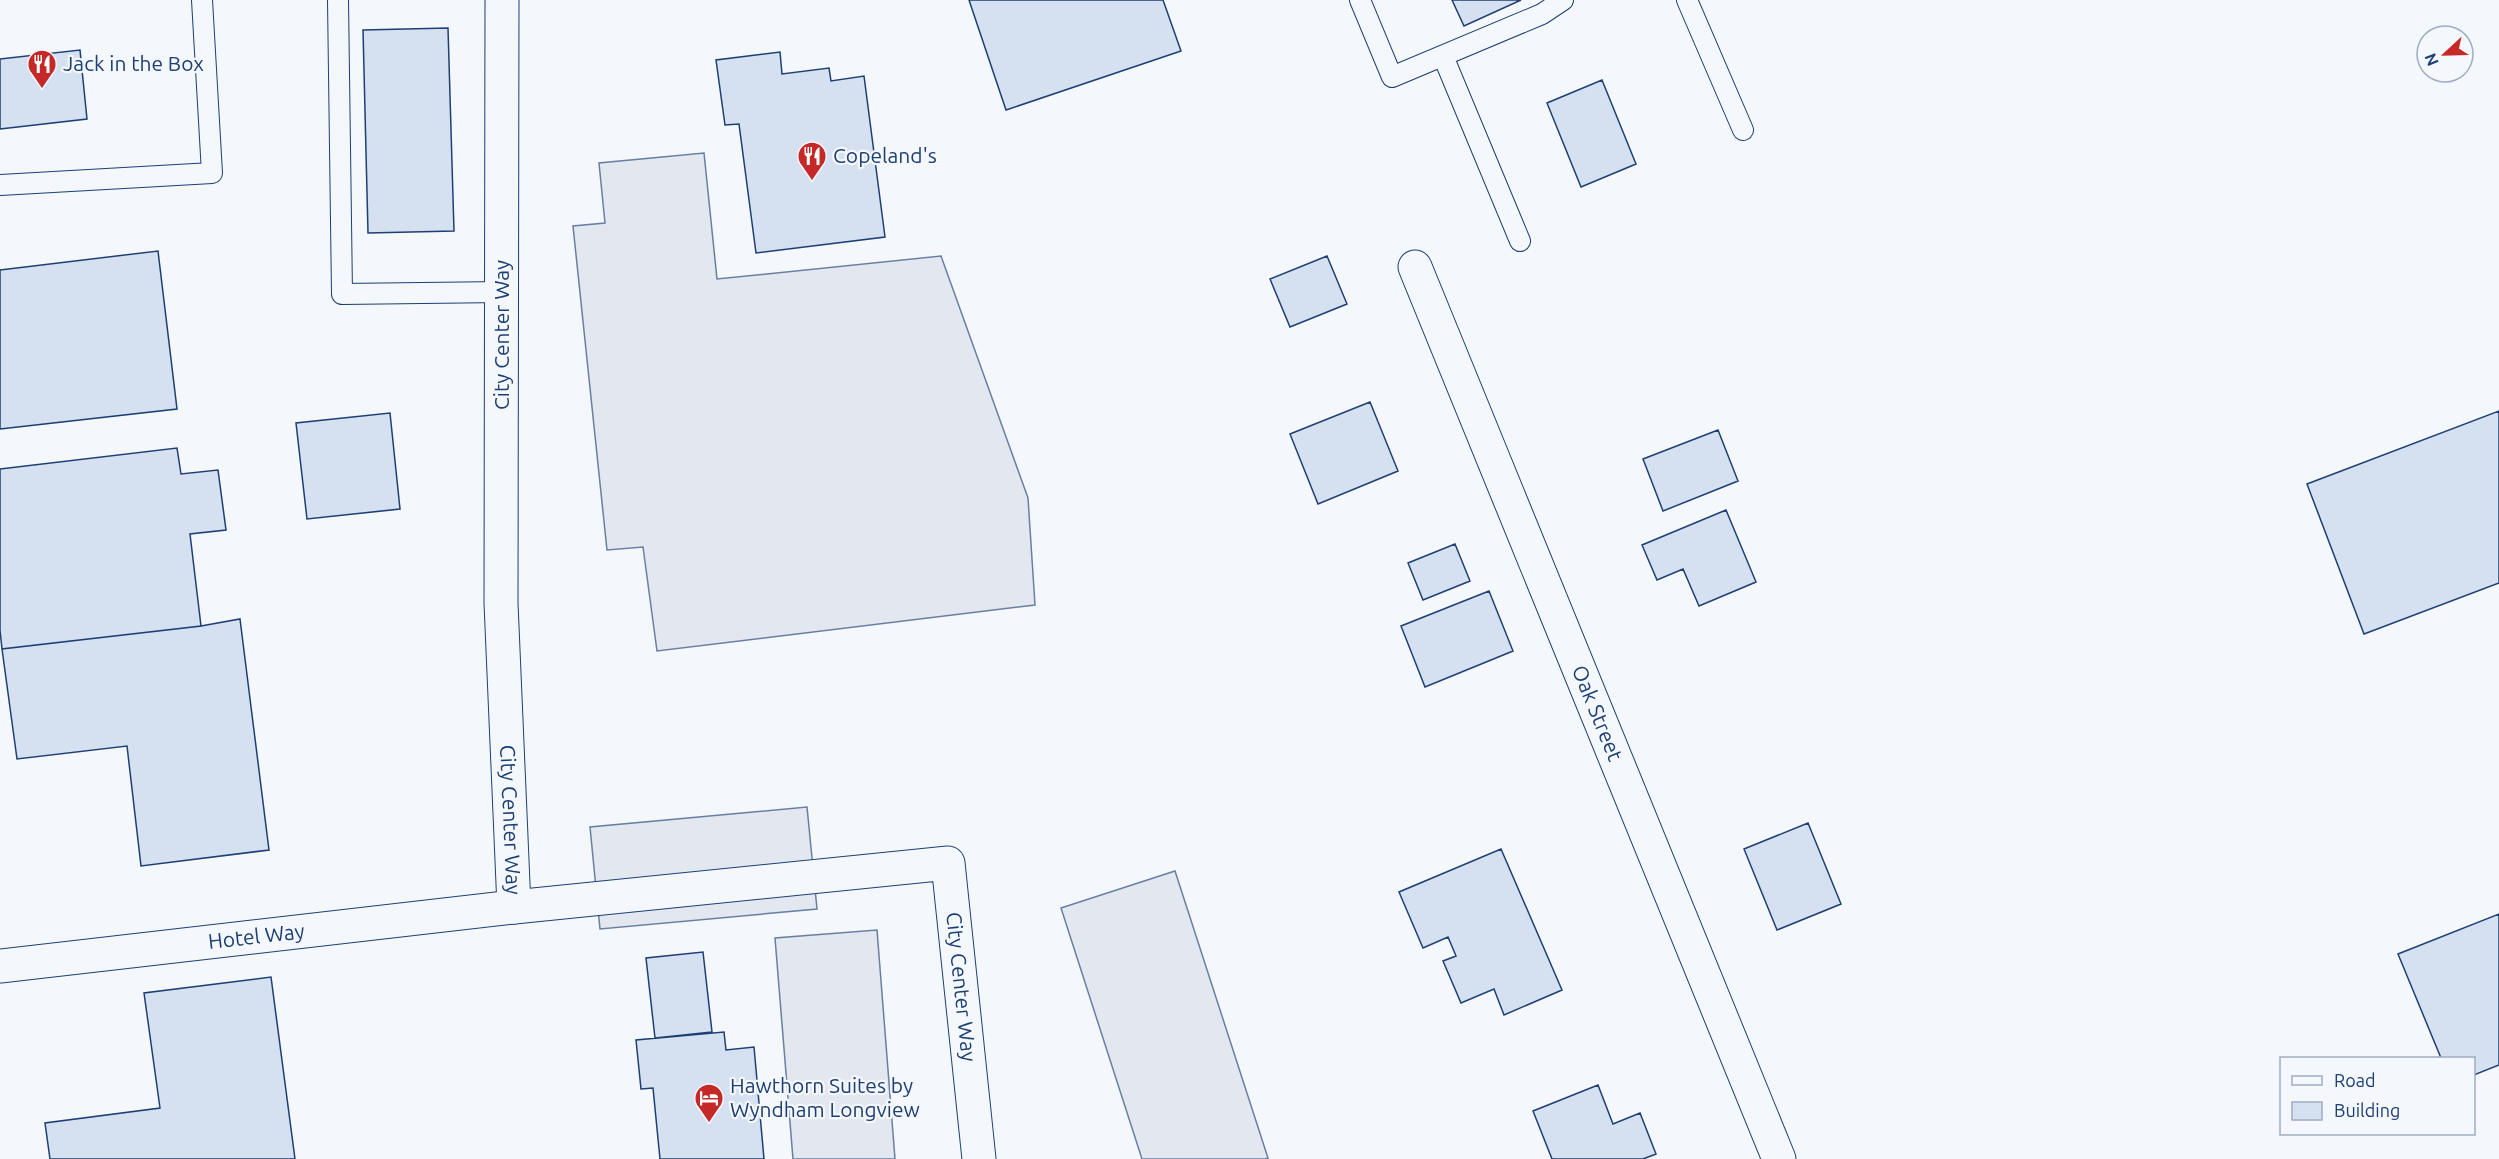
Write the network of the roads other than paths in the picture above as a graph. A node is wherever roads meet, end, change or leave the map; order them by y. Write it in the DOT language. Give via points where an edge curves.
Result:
graph roads {
  1 [pos="202,0"];
  2 [pos="338,0"];
  3 [pos="502,0"];
  4 [pos="1360,0"];
  5 [pos="1563,0"];
  6 [pos="1687,0"];
  7 [pos="1443,56"];
  8 [pos="1743,130"];
  9 [pos="0,185"];
  10 [pos="1520,241"];
  11 [pos="1416,267"];
  12 [pos="502,292"];
  13 [pos="514,908"];
  14 [pos="0,966"];
  15 [pos="979,1159"];
  16 [pos="1779,1159"];
  1 -- 9 [label="lane" via="212,173"];
  2 -- 12 [label="lane" via="342,294"];
  3 -- 12 [label="street, City Center Way"];
  4 -- 7 [label="lane" via="1392,77"];
  5 -- 7 [label="lane" via="1542,14"];
  6 -- 8 [label="lane"];
  7 -- 10 [label="lane"];
  11 -- 16 [label="street, Oak Street"];
  12 -- 13 [label="street, City Center Way" via="501,603"];
  13 -- 14 [label="street, Hotel Way"];
  13 -- 15 [label="street, City Center Way" via="948,863"];
}
